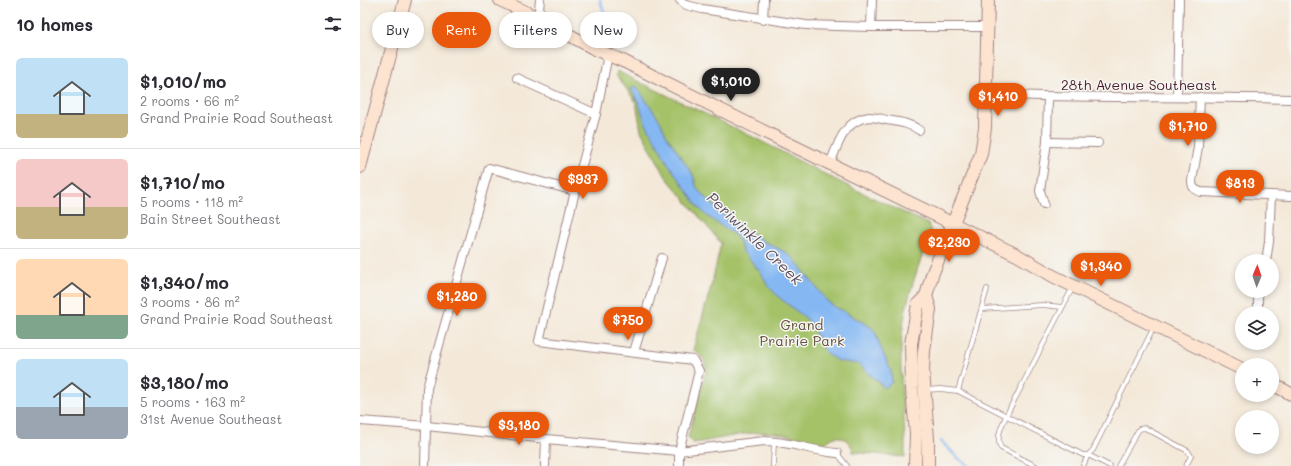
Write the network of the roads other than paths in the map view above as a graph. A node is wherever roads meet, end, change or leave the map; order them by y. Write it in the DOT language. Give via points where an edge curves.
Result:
graph roads {
  1 [pos="405,0"];
  2 [pos="500,0"];
  3 [pos="540,0"];
  4 [pos="680,0"];
  5 [pos="764,0"];
  6 [pos="872,0"];
  7 [pos="988,0"];
  8 [pos="1178,0"];
  9 [pos="525,12"];
  10 [pos="539,12"];
  11 [pos="763,20"];
  12 [pos="988,27"];
  13 [pos="871,28"];
  14 [pos="572,36"];
  15 [pos="608,55"];
  16 [pos="517,78"];
  17 [pos="987,94"];
  18 [pos="1048,97"];
  19 [pos="1200,97"];
  20 [pos="1177,98"];
  21 [pos="1291,99"];
  22 [pos="596,114"];
  23 [pos="919,130"];
  24 [pos="1047,142"];
  25 [pos="1098,143"];
  26 [pos="830,164"];
  27 [pos="360,167"];
  28 [pos="575,191"];
  29 [pos="1271,195"];
  30 [pos="1291,196"];
  31 [pos="1044,204"];
  32 [pos="952,222"];
  33 [pos="1267,254"];
  34 [pos="662,258"];
  35 [pos="1073,286"];
  36 [pos="987,289"];
  37 [pos="926,296"];
  38 [pos="1258,298"];
  39 [pos="1258,305"];
  40 [pos="1062,308"];
  41 [pos="982,309"];
  42 [pos="1154,326"];
  43 [pos="634,352"];
  44 [pos="1235,366"];
  45 [pos="1279,388"];
  46 [pos="924,391"];
  47 [pos="958,391"];
  48 [pos="1291,394"];
  49 [pos="1006,416"];
  50 [pos="360,421"];
  51 [pos="427,426"];
  52 [pos="546,440"];
  53 [pos="774,441"];
  54 [pos="679,451"];
  55 [pos="837,453"];
  56 [pos="1088,455"];
  57 [pos="425,466"];
  58 [pos="545,466"];
  59 [pos="679,466"];
  60 [pos="773,466"];
  61 [pos="847,466"];
  62 [pos="915,466"];
  63 [pos="928,466"];
  64 [pos="1036,466"];
  65 [pos="1083,466"];
  66 [pos="1110,466"];
  67 [pos="1118,466"];
  68 [pos="1186,466"];
  1 -- 27 [label="main road"];
  2 -- 9 [label="main road"];
  3 -- 10 [label="street"];
  4 -- 11 [label="street" via="686,5 702,9"];
  5 -- 11 [label="street"];
  6 -- 13 [label="street"];
  7 -- 12 [label="main road"];
  8 -- 20 [label="street"];
  11 -- 13 [label="street"];
  12 -- 13 [label="street"];
  12 -- 17 [label="main road"];
  14 -- 15 [label="main road"];
  15 -- 22 [label="street"];
  15 -- 26 [label="main road"];
  16 -- 22 [label="street"];
  17 -- 18 [label="street, 28th Avenue Southeast"];
  17 -- 32 [label="main road" via="981,154"];
  18 -- 20 [label="street, 28th Avenue Southeast"];
  18 -- 24 [label="street"];
  19 -- 20 [label="street, 28th Avenue Southeast"];
  19 -- 21 [label="street, 28th Avenue Southeast"];
  19 -- 29 [label="street" via="1198,147 1192,185 1201,192"];
  22 -- 28 [label="street"];
  23 -- 26 [label="street" via="902,122 869,117 857,121 840,137"];
  24 -- 25 [label="street"];
  24 -- 31 [label="street" via="1040,191"];
  26 -- 32 [label="main road"];
  28 -- 43 [label="street" via="539,341"];
  28 -- 51 [label="street" via="489,168 427,388"];
  29 -- 30 [label="street"];
  29 -- 33 [label="street"];
  32 -- 35 [label="main road"];
  32 -- 37 [label="main road"];
  34 -- 43 [label="street"];
  35 -- 40 [label="lane"];
  35 -- 42 [label="main road"];
  36 -- 41 [label="lane"];
  37 -- 46 [label="main road" via="930,309 924,351"];
  37 -- 62 [label="main road" via="918,304 912,344"];
  38 -- 39 [label="street"];
  40 -- 41 [label="lane" via="1043,305"];
  40 -- 49 [label="lane"];
  41 -- 47 [label="lane"];
  42 -- 44 [label="main road"];
  42 -- 56 [label="lane" via="1093,450"];
  43 -- 54 [label="street" via="693,360 699,371"];
  45 -- 48 [label="main road"];
  46 -- 47 [label="lane"];
  46 -- 63 [label="main road" via="928,425"];
  47 -- 49 [label="lane"];
  49 -- 56 [label="lane" via="1083,455"];
  49 -- 64 [label="lane" via="999,435 998,442 1001,448"];
  50 -- 51 [label="street"];
  51 -- 52 [label="street"];
  51 -- 57 [label="street"];
  52 -- 54 [label="street"];
  52 -- 58 [label="street"];
  53 -- 54 [label="street"];
  53 -- 55 [label="street" via="821,452"];
  53 -- 60 [label="lane"];
  54 -- 59 [label="street"];
  55 -- 61 [label="lane"];
  56 -- 65 [label="lane"];
  56 -- 66 [label="lane"];
  67 -- 68 [label="lane" via="1139,429 1145,428 1188,451 1191,456"];
}
